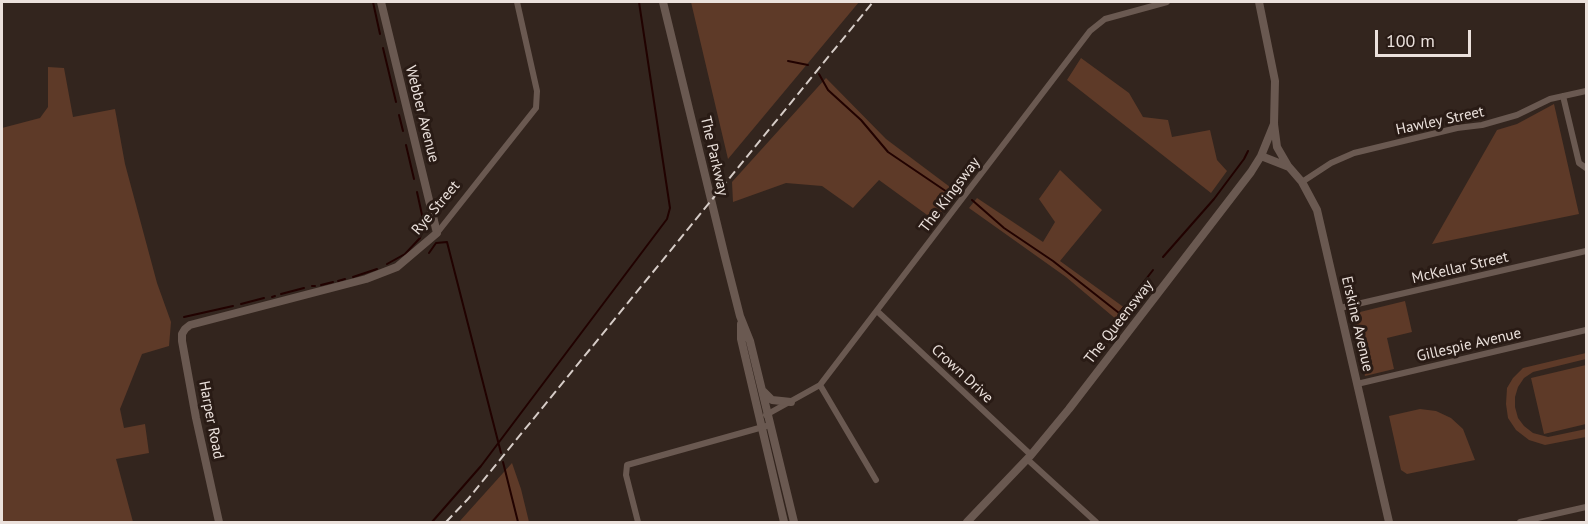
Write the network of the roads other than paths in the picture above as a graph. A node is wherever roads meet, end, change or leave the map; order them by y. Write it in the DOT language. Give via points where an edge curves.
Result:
graph roads {
  1 [pos="381,2"];
  2 [pos="517,2"];
  3 [pos="663,2"];
  4 [pos="1167,2"];
  5 [pos="1259,2"];
  6 [pos="1587,91"];
  7 [pos="1563,96"];
  8 [pos="1274,124"];
  9 [pos="1262,156"];
  10 [pos="1289,167"];
  11 [pos="1587,168"];
  12 [pos="1302,182"];
  13 [pos="437,233"];
  14 [pos="1587,251"];
  15 [pos="1340,308"];
  16 [pos="877,311"];
  17 [pos="740,316"];
  18 [pos="190,325"];
  19 [pos="1587,330"];
  20 [pos="1357,384"];
  21 [pos="820,385"];
  22 [pos="762,389"];
  23 [pos="791,402"];
  24 [pos="764,421"];
  25 [pos="1029,457"];
  26 [pos="876,480"];
  27 [pos="1587,507"];
  28 [pos="219,522"];
  29 [pos="638,522"];
  30 [pos="784,522"];
  31 [pos="794,522"];
  32 [pos="967,522"];
  33 [pos="1096,522"];
  34 [pos="1389,522"];
  35 [pos="1520,522"];
  1 -- 13 [label="street, Webber Avenue"];
  2 -- 13 [label="street, Rye Street" via="537,91 536,108"];
  3 -- 17 [label="main road, The Parkway"];
  4 -- 16 [label="street, The Kingsway" via="1105,19 1090,31"];
  5 -- 8 [label="street" via="1275,81"];
  6 -- 7 [label="street, Hawley Street"];
  7 -- 11 [label="street" via="1579,163"];
  7 -- 12 [label="street, Hawley Street" via="1517,115 1354,153"];
  8 -- 9 [label="street, The Queensway"];
  8 -- 10 [label="street" via="1277,147"];
  9 -- 10 [label="street, Erskine Avenue"];
  9 -- 25 [label="street, The Queensway" via="1070,409"];
  10 -- 12 [label="street, Erskine Avenue"];
  12 -- 15 [label="street, Erskine Avenue" via="1317,210"];
  13 -- 18 [label="street, Rye Street" via="397,267 366,279"];
  14 -- 15 [label="street, McKellar Street"];
  15 -- 20 [label="street, Erskine Avenue"];
  16 -- 21 [label="street, The Kingsway"];
  16 -- 25 [label="street, Crown Drive"];
  17 -- 22 [label="main road, The Parkway"];
  17 -- 24 [label="main road, The Parkway" via="741,339"];
  18 -- 28 [label="street, Harper Road" via="182,334 182,341"];
  19 -- 20 [label="street, Gillespie Avenue"];
  20 -- 34 [label="street, Erskine Avenue"];
  21 -- 23 [label="street, The Kingsway"];
  21 -- 26 [label="street"];
  22 -- 23 [label="main road" via="772,400"];
  22 -- 24 [label="main road, The Parkway"];
  23 -- 24 [label="street, The Kingsway"];
  24 -- 29 [label="street, The Kingsway" via="627,465"];
  24 -- 30 [label="main road, The Parkway"];
  24 -- 31 [label="main road, The Parkway"];
  25 -- 32 [label="street, The Queensway"];
  25 -- 33 [label="street, Crown Drive"];
  27 -- 35 [label="street"];
}
